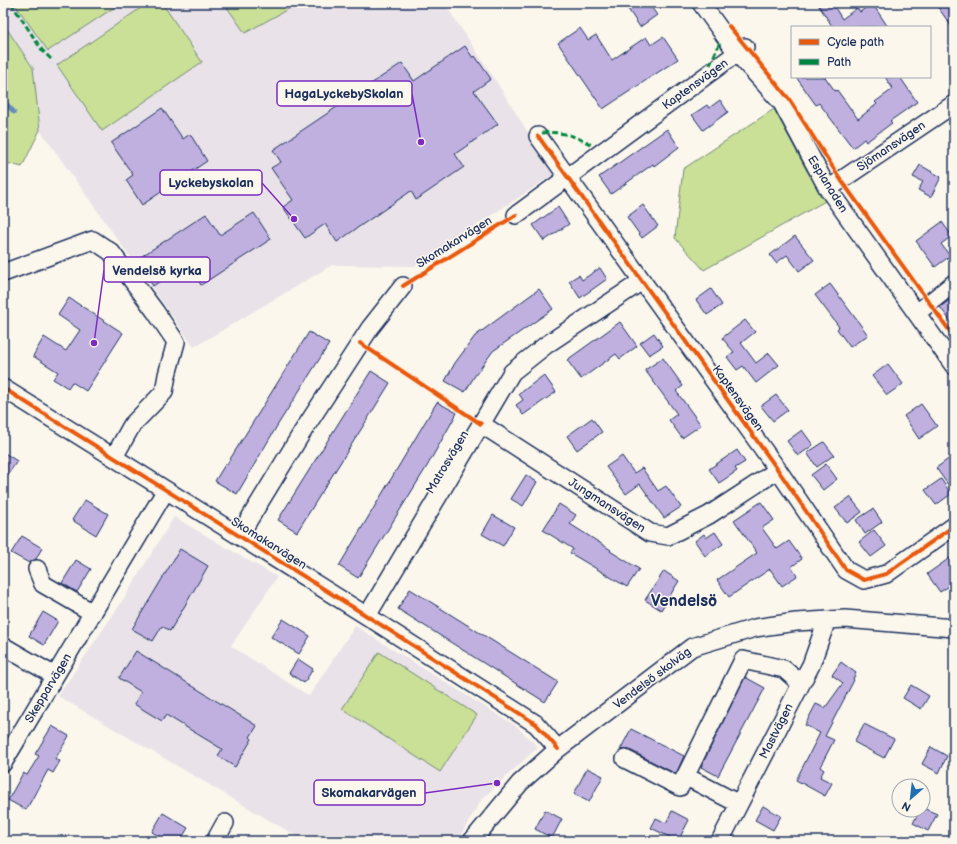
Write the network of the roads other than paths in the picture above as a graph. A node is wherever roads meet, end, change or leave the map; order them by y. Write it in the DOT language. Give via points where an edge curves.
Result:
graph roads {
  1 [pos="701,3"];
  2 [pos="741,50"];
  3 [pos="954,104"];
  4 [pos="538,136"];
  5 [pos="568,176"];
  6 [pos="828,189"];
  7 [pos="516,215"];
  8 [pos="3,273"];
  9 [pos="642,281"];
  10 [pos="403,286"];
  11 [pos="952,288"];
  12 [pos="917,313"];
  13 [pos="954,366"];
  14 [pos="3,388"];
  15 [pos="481,424"];
  16 [pos="114,457"];
  17 [pos="778,470"];
  18 [pos="166,490"];
  19 [pos="954,526"];
  20 [pos="239,536"];
  21 [pos="37,569"];
  22 [pos="92,613"];
  23 [pos="367,616"];
  24 [pos="828,620"];
  25 [pos="954,628"];
  26 [pos="3,646"];
  27 [pos="54,676"];
  28 [pos="800,684"];
  29 [pos="558,748"];
  30 [pos="625,759"];
  31 [pos="3,763"];
  32 [pos="685,776"];
  33 [pos="739,804"];
  34 [pos="225,823"];
  35 [pos="215,841"];
  36 [pos="472,841"];
  37 [pos="720,841"];
  1 -- 2 [label="street, Esplanaden"];
  2 -- 5 [label="street, Kaptensvägen"];
  2 -- 6 [label="street, Esplanaden" via="782,103"];
  3 -- 6 [label="street, Sjömansvägen"];
  4 -- 5 [label="street, Kaptensvägen"];
  5 -- 7 [label="street, Kaptensvägen"];
  5 -- 9 [label="street, Kaptensvägen"];
  6 -- 12 [label="street, Esplanaden"];
  8 -- 16 [label="street" via="93,240 111,252 176,342 164,392 132,425"];
  9 -- 15 [label="street, Matrosvägen" via="546,345 512,372"];
  9 -- 17 [label="street, Kaptensvägen"];
  10 -- 20 [label="street, Skomakarvägen" via="370,328"];
  11 -- 12 [label="street"];
  12 -- 13 [label="street, Esplanaden"];
  14 -- 16 [label="street, Skomakarvägen"];
  15 -- 17 [label="street, Jungmansvägen" via="650,533 668,536 709,515"];
  15 -- 23 [label="street, Matrosvägen"];
  16 -- 18 [label="street, Skomakarvägen"];
  17 -- 19 [label="street, Kaptensvägen" via="846,570 864,580 886,574"];
  18 -- 20 [label="street, Skomakarvägen"];
  18 -- 22 [label="street, Skepparvägen"];
  20 -- 23 [label="street, Skomakarvägen"];
  21 -- 22 [label="street" via="43,584"];
  22 -- 27 [label="street, Skepparvägen"];
  23 -- 29 [label="street, Skomakarvägen" via="536,724"];
  24 -- 25 [label="street, Vendelsö skolväg" via="845,619"];
  24 -- 28 [label="street, Mastvägen" via="812,665"];
  24 -- 29 [label="street, Vendelsö skolväg" via="755,628 692,647"];
  26 -- 27 [label="street"];
  27 -- 31 [label="street, Skepparvägen"];
  28 -- 32 [label="street" via="784,669 743,660"];
  28 -- 33 [label="street, Mastvägen"];
  29 -- 36 [label="street, Vendelsö skolväg" via="520,783"];
  30 -- 32 [label="street" via="680,787"];
  32 -- 33 [label="street"];
  33 -- 37 [label="street, Mastvägen"];
  34 -- 35 [label="street"];
}
